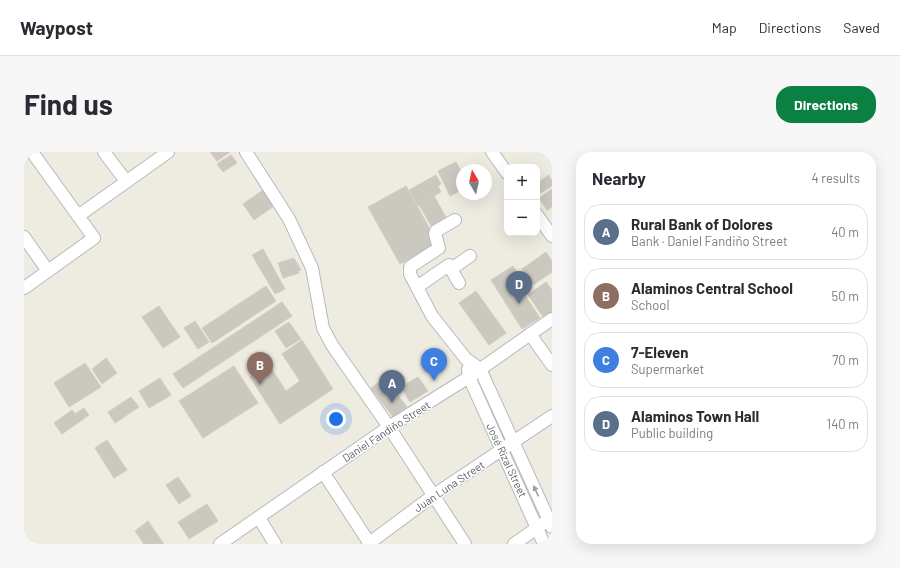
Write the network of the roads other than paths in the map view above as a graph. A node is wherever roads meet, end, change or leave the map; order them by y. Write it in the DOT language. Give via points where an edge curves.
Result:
graph roads {
  1 [pos="32,152"];
  2 [pos="104,152"];
  3 [pos="168,152"];
  4 [pos="246,152"];
  5 [pos="492,152"];
  6 [pos="504,169"];
  7 [pos="126,181"];
  8 [pos="78,216"];
  9 [pos="540,219"];
  10 [pos="455,220"];
  11 [pos="552,236"];
  12 [pos="24,237"];
  13 [pos="439,248"];
  14 [pos="470,256"];
  15 [pos="450,267"];
  16 [pos="48,271"];
  17 [pos="459,283"];
  18 [pos="417,287"];
  19 [pos="24,288"];
  20 [pos="552,319"];
  21 [pos="530,334"];
  22 [pos="466,359"];
  23 [pos="552,365"];
  24 [pos="480,369"];
  25 [pos="469,377"];
  26 [pos="552,416"];
  27 [pos="390,427"];
  28 [pos="514,443"];
  29 [pos="502,450"];
  30 [pos="323,472"];
  31 [pos="434,495"];
  32 [pos="259,518"];
  33 [pos="551,521"];
  34 [pos="538,528"];
  35 [pos="220,544"];
  36 [pos="275,544"];
  37 [pos="369,544"];
  38 [pos="465,544"];
  39 [pos="514,544"];
  40 [pos="544,544"];
  1 -- 8 [label="street"];
  2 -- 7 [label="street"];
  3 -- 7 [label="street"];
  4 -- 27 [label="street" via="290,219 312,268 324,328 332,345"];
  5 -- 6 [label="street"];
  7 -- 8 [label="street"];
  8 -- 16 [label="street" via="94,238"];
  9 -- 11 [label="street"];
  10 -- 13 [label="street" via="434,234"];
  12 -- 16 [label="street"];
  13 -- 15 [label="street"];
  13 -- 18 [label="street" via="410,267 410,274"];
  14 -- 15 [label="street"];
  15 -- 17 [label="street"];
  15 -- 18 [label="street"];
  16 -- 19 [label="street"];
  18 -- 22 [label="street" via="432,316"];
  20 -- 21 [label="street, Daniel Fandiño Street"];
  21 -- 23 [label="street"];
  21 -- 24 [label="street, Daniel Fandiño Street"];
  22 -- 24 [label="street"];
  22 -- 25 [label="street, José Rizal Street"];
  24 -- 25 [label="street, Daniel Fandiño Street"];
  24 -- 28 [label="street, José Rizal Street"];
  25 -- 27 [label="street, Daniel Fandiño Street"];
  25 -- 29 [label="street, José Rizal Street"];
  26 -- 28 [label="street, Juan Luna Street"];
  27 -- 30 [label="street, Daniel Fandiño Street"];
  27 -- 31 [label="street"];
  28 -- 29 [label="street, Juan Luna Street"];
  33 -- 28 [label="street, José Rizal Street, one-way"];
  29 -- 31 [label="street, Juan Luna Street"];
  29 -- 34 [label="street, José Rizal Street"];
  30 -- 32 [label="street, Daniel Fandiño Street"];
  30 -- 37 [label="street"];
  31 -- 37 [label="street, Juan Luna Street"];
  31 -- 38 [label="street"];
  32 -- 35 [label="street, Daniel Fandiño Street"];
  32 -- 36 [label="street"];
  33 -- 34 [label="street"];
  34 -- 39 [label="street"];
  34 -- 40 [label="street, José Rizal Street"];
}
